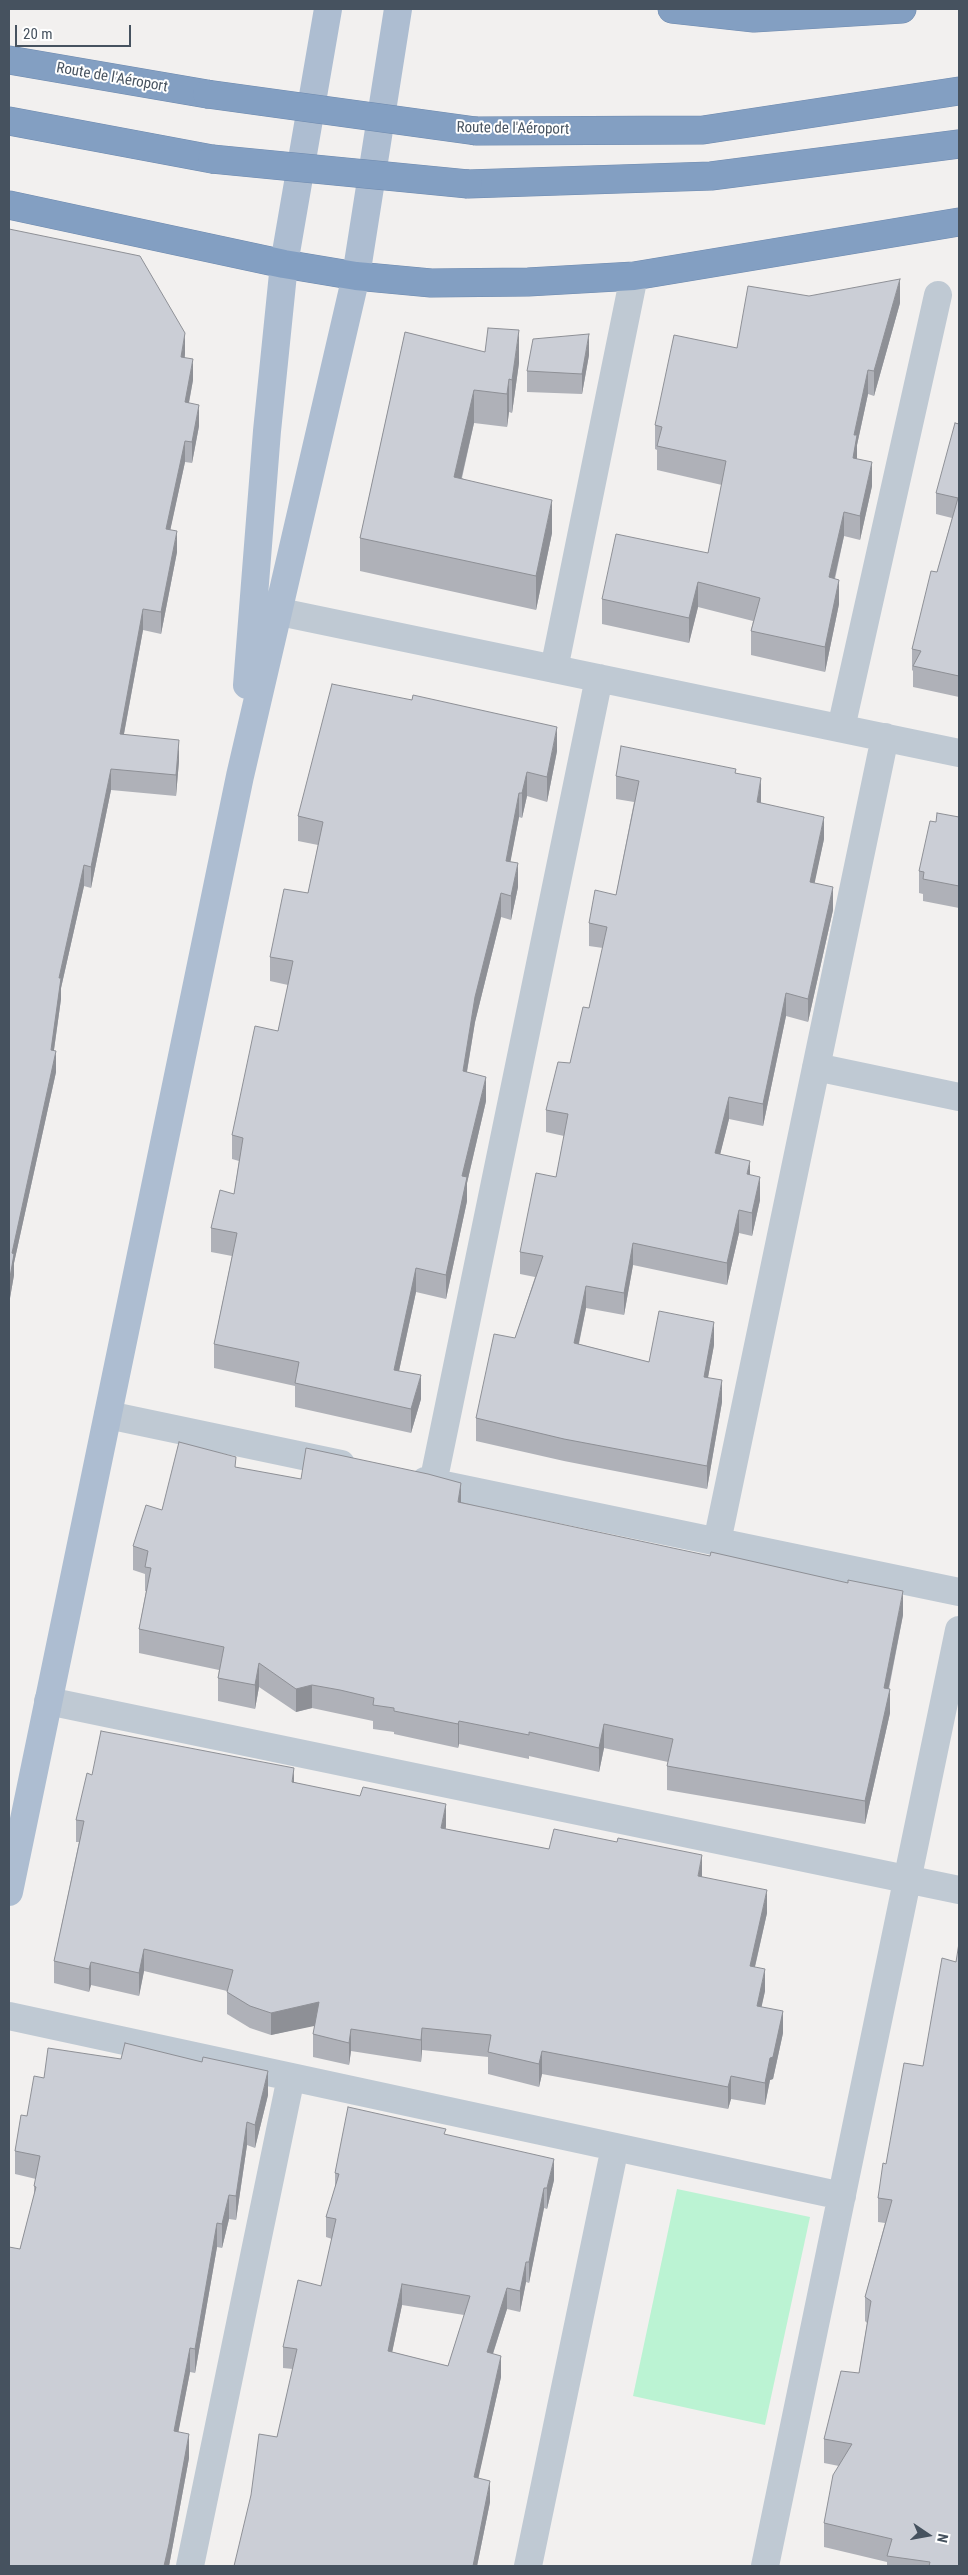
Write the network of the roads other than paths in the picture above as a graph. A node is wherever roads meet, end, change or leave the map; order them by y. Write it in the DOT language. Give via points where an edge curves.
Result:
graph roads {
  1 [pos="328,9"];
  2 [pos="398,9"];
  3 [pos="672,9"];
  4 [pos="902,9"];
  5 [pos="755,14"];
  6 [pos="9,60"];
  7 [pos="959,91"];
  8 [pos="9,121"];
  9 [pos="959,144"];
  10 [pos="9,205"];
  11 [pos="959,222"];
  12 [pos="284,264"];
  13 [pos="356,276"];
  14 [pos="634,276"];
  15 [pos="938,295"];
  16 [pos="266,609"];
  17 [pos="554,669"];
  18 [pos="599,678"];
  19 [pos="841,728"];
  20 [pos="884,737"];
  21 [pos="959,753"];
  22 [pos="816,1067"];
  23 [pos="959,1097"];
  24 [pos="108,1415"];
  25 [pos="366,1469"];
  26 [pos="404,1477"];
  27 [pos="433,1483"];
  28 [pos="718,1542"];
  29 [pos="959,1592"];
  30 [pos="959,1630"];
  31 [pos="48,1701"];
  32 [pos="907,1880"];
  33 [pos="959,1890"];
  34 [pos="9,1892"];
  35 [pos="9,2016"];
  36 [pos="292,2077"];
  37 [pos="615,2147"];
  38 [pos="842,2196"];
  39 [pos="190,2566"];
  40 [pos="528,2566"];
  41 [pos="765,2566"];
  1 -- 12 [label="main road"];
  2 -- 13 [label="main road"];
  3 -- 5 [label="highway"];
  4 -- 5 [label="highway"];
  6 -- 7 [label="highway, Route de l'Aéroport, bridge" via="207,94 476,131 703,130"];
  8 -- 9 [label="highway, bridge" via="212,158 468,184 711,176"];
  10 -- 12 [label="highway"];
  11 -- 14 [label="highway"];
  12 -- 13 [label="highway"];
  12 -- 16 [label="main road" via="267,431"];
  13 -- 14 [label="highway" via="431,284"];
  13 -- 16 [label="main road"];
  14 -- 17 [label="street"];
  15 -- 19 [label="street"];
  16 -- 17 [label="street"];
  16 -- 24 [label="main road" via="240,776"];
  17 -- 18 [label="street"];
  18 -- 19 [label="street"];
  18 -- 27 [label="street"];
  19 -- 20 [label="street"];
  20 -- 21 [label="street"];
  20 -- 22 [label="street"];
  22 -- 23 [label="street"];
  22 -- 28 [label="street"];
  24 -- 25 [label="street"];
  24 -- 31 [label="main road"];
  26 -- 27 [label="street"];
  27 -- 28 [label="street"];
  28 -- 29 [label="street"];
  30 -- 32 [label="street"];
  31 -- 32 [label="street"];
  31 -- 34 [label="main road"];
  32 -- 33 [label="street"];
  32 -- 38 [label="street"];
  35 -- 36 [label="street"];
  36 -- 37 [label="street"];
  36 -- 39 [label="street"];
  37 -- 38 [label="street"];
  37 -- 40 [label="street"];
  38 -- 41 [label="street"];
}
